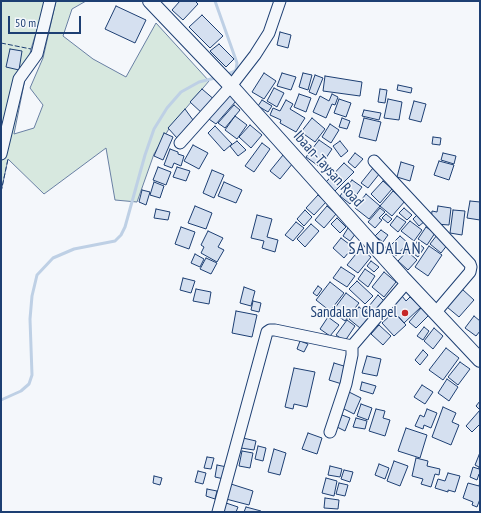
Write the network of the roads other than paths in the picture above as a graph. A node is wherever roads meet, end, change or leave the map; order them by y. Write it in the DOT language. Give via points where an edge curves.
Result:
graph roads {
  1 [pos="50,1"];
  2 [pos="150,1"];
  3 [pos="280,1"];
  4 [pos="231,86"];
  5 [pos="180,143"];
  6 [pos="2,149"];
  7 [pos="374,161"];
  8 [pos="407,282"];
  9 [pos="436,312"];
  10 [pos="352,346"];
  11 [pos="480,360"];
  12 [pos="330,432"];
  13 [pos="218,512"];
  1 -- 6 [label="street" via="37,54 19,79"];
  2 -- 4 [label="main road, Ibaan-Taysan Road"];
  3 -- 4 [label="street" via="269,33"];
  4 -- 5 [label="street"];
  4 -- 8 [label="main road, Ibaan-Taysan Road"];
  7 -- 9 [label="street" via="470,264 470,272"];
  8 -- 9 [label="main road, Ibaan-Taysan Road"];
  8 -- 10 [label="street"];
  9 -- 11 [label="main road, Ibaan-Taysan Road"];
  10 -- 12 [label="street" via="346,384"];
  10 -- 13 [label="street" via="276,330 267,332"];
}
